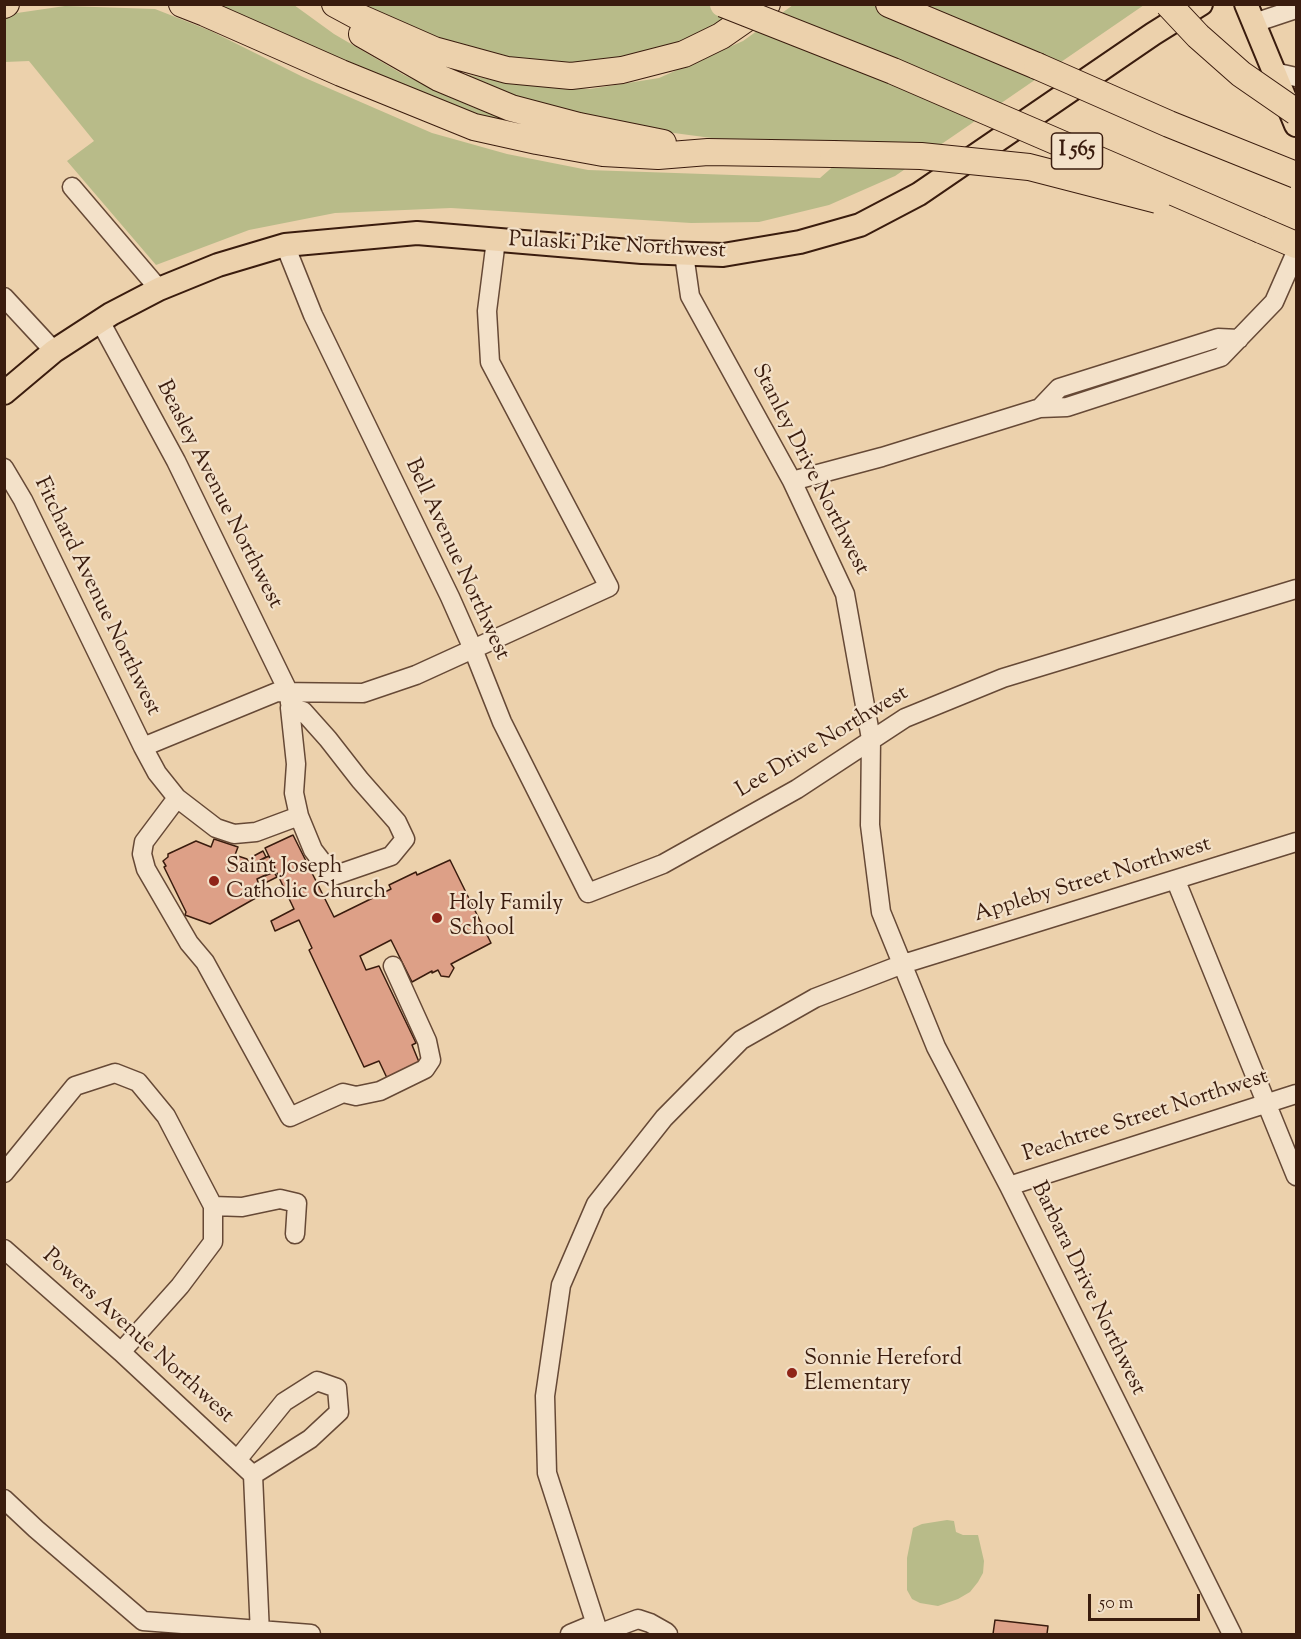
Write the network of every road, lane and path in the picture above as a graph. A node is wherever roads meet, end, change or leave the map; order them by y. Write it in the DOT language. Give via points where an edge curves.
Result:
graph roads {
  1 [pos="182,4"];
  2 [pos="318,4"];
  3 [pos="335,4"];
  4 [pos="723,4"];
  5 [pos="767,4"];
  6 [pos="888,4"];
  7 [pos="927,4"];
  8 [pos="1168,4"];
  9 [pos="1201,4"];
  10 [pos="1296,9"];
  11 [pos="1250,14"];
  12 [pos="1037,66"];
  13 [pos="1286,75"];
  14 [pos="1296,112"];
  15 [pos="1296,125"];
  16 [pos="708,152"];
  17 [pos="1296,176"];
  18 [pos="72,188"];
  19 [pos="1261,230"];
  20 [pos="496,240"];
  21 [pos="285,245"];
  22 [pos="1296,245"];
  23 [pos="1296,252"];
  24 [pos="684,254"];
  25 [pos="159,289"];
  26 [pos="4,297"];
  27 [pos="100,321"];
  28 [pos="54,351"];
  29 [pos="4,393"];
  30 [pos="4,468"];
  31 [pos="792,481"];
  32 [pos="1296,589"];
  33 [pos="473,649"];
  34 [pos="290,700"];
  35 [pos="871,739"];
  36 [pos="143,747"];
  37 [pos="177,798"];
  38 [pos="299,816"];
  39 [pos="1296,842"];
  40 [pos="1176,881"];
  41 [pos="588,893"];
  42 [pos="903,964"];
  43 [pos="393,966"];
  44 [pos="1296,1094"];
  45 [pos="1267,1104"];
  46 [pos="4,1173"];
  47 [pos="1296,1176"];
  48 [pos="1009,1186"];
  49 [pos="213,1206"];
  50 [pos="295,1234"];
  51 [pos="4,1249"];
  52 [pos="121,1352"];
  53 [pos="237,1460"];
  54 [pos="253,1475"];
  55 [pos="4,1498"];
  56 [pos="597,1631"];
  57 [pos="260,1632"];
  58 [pos="311,1635"];
  59 [pos="570,1635"];
  60 [pos="668,1635"];
  61 [pos="1232,1635"];
  1 -- 16 [label="highway" via="474,127 603,153 658,156"];
  2 -- 16 [label="highway" via="340,22 439,78 511,108"];
  3 -- 5 [label="highway" via="434,50 507,70 571,76 622,70 684,54 721,36"];
  4 -- 19 [label="highway, I 565, bridge" via="893,71"];
  6 -- 12 [label="highway"];
  7 -- 12 [label="highway"];
  8 -- 14 [label="highway, bridge" via="1240,74"];
  9 -- 24 [label="main road, Pulaski Pike Northwest" via="919,194 860,225 800,242 723,255"];
  10 -- 11 [label="street"];
  11 -- 13 [label="main road"];
  12 -- 17 [label="highway, bridge"];
  13 -- 15 [label="main road"];
  16 -- 19 [label="highway, bridge" via="921,156 1029,167"];
  18 -- 25 [label="street"];
  19 -- 22 [label="highway, I 565"];
  20 -- 21 [label="main road, Pulaski Pike Northwest" via="417,233"];
  20 -- 24 [label="main road, Pulaski Pike Northwest"];
  20 -- 33 [label="street" via="487,310 490,362 609,587"];
  21 -- 25 [label="main road, Pulaski Pike Northwest" via="218,265"];
  21 -- 33 [label="street, Bell Avenue Northwest" via="313,315"];
  23 -- 31 [label="street" via="1274,302 1221,357 1067,407 1040,408"];
  24 -- 31 [label="street, Stanley Drive Northwest" via="690,296"];
  25 -- 27 [label="main road, Pulaski Pike Northwest"];
  26 -- 28 [label="street"];
  27 -- 28 [label="main road, Pulaski Pike Northwest"];
  27 -- 34 [label="street, Beasley Avenue Northwest" via="176,460"];
  28 -- 29 [label="main road, Pulaski Pike Northwest"];
  30 -- 36 [label="street, Fitchard Avenue Northwest"];
  31 -- 35 [label="street, Stanley Drive Northwest" via="845,594"];
  32 -- 35 [label="street, Lee Drive Northwest" via="1003,678 905,718"];
  33 -- 34 [label="street" via="363,693"];
  33 -- 41 [label="street, Bell Avenue Northwest" via="502,722"];
  34 -- 36 [label="street" via="277,692"];
  34 -- 38 [label="street" via="296,765 294,792"];
  34 -- 38 [label="street" via="397,822 405,839 390,856 333,876 313,850"];
  35 -- 41 [label="street, Lee Drive Northwest" via="797,789 663,864"];
  35 -- 42 [label="street, Stanley Drive Northwest" via="870,825 881,912"];
  36 -- 37 [label="street, Fitchard Avenue Northwest"];
  37 -- 38 [label="street, Fitchard Avenue Northwest" via="216,828 234,834 256,832"];
  37 -- 43 [label="street" via="144,842 146,869 189,943 205,962 290,1117 343,1093 356,1096 380,1091 424,1069 431,1060 427,1041"];
  39 -- 40 [label="street, Appleby Street Northwest"];
  40 -- 42 [label="street, Appleby Street Northwest"];
  40 -- 45 [label="street"];
  42 -- 48 [label="street, Barbara Drive Northwest" via="936,1047"];
  42 -- 56 [label="street, Appleby Street Northwest" via="815,998 741,1040 664,1118 596,1204 561,1285 545,1396 547,1473"];
  44 -- 45 [label="street, Peachtree Street Northwest"];
  45 -- 47 [label="street"];
  45 -- 48 [label="street, Peachtree Street Northwest"];
  46 -- 49 [label="street" via="75,1086 115,1073 138,1082 166,1116"];
  48 -- 61 [label="street, Barbara Drive Northwest"];
  49 -- 50 [label="street" via="242,1207 280,1199 297,1203"];
  49 -- 52 [label="street" via="213,1242"];
  51 -- 52 [label="street, Powers Avenue Northwest"];
  52 -- 53 [label="street, Powers Avenue Northwest"];
  53 -- 54 [label="street, Powers Avenue Northwest"];
  53 -- 54 [label="street, Powers Avenue Northwest" via="284,1402 317,1381 337,1388 339,1412 310,1440"];
  54 -- 57 [label="street"];
  55 -- 57 [label="street" via="143,1621"];
  56 -- 59 [label="street"];
  56 -- 60 [label="street" via="639,1619"];
  57 -- 58 [label="street"];
}
